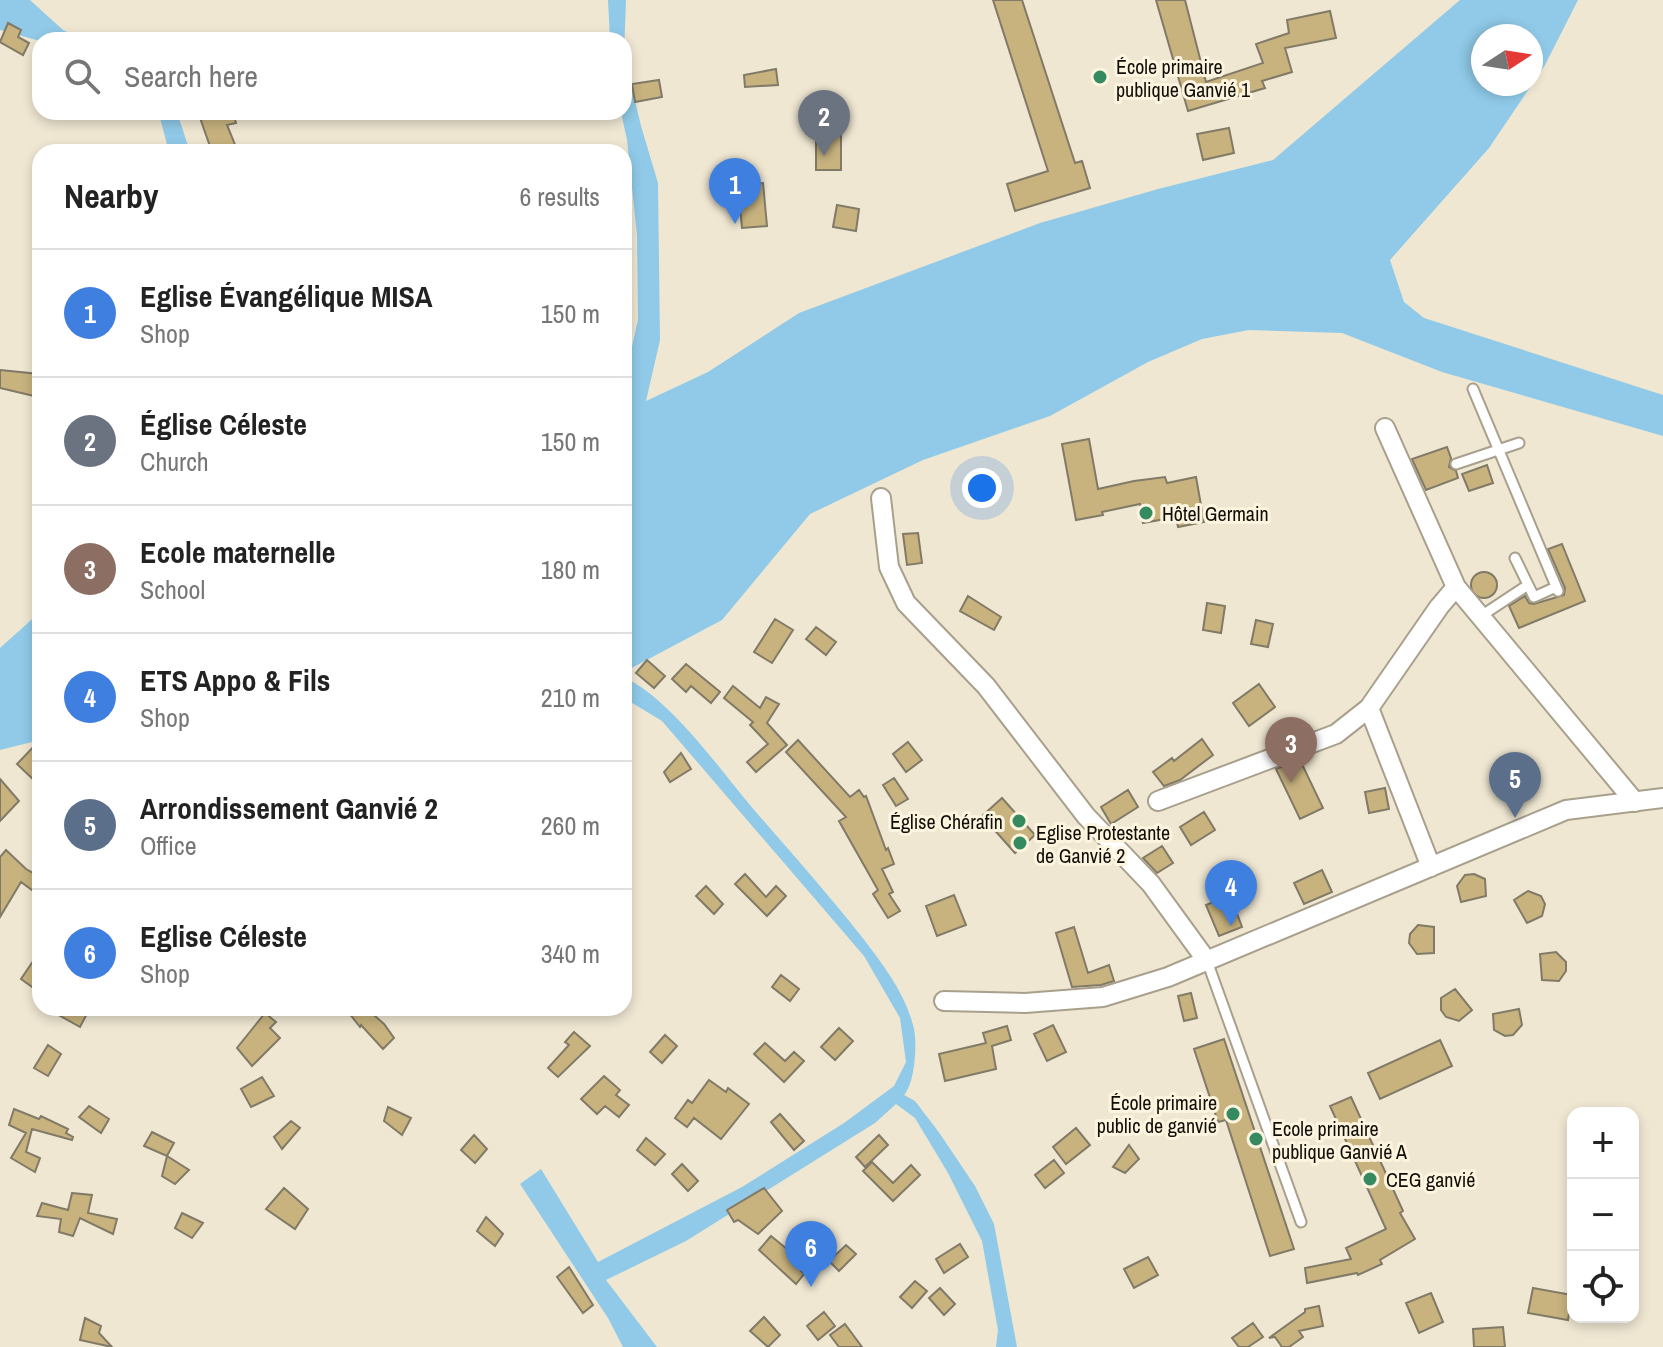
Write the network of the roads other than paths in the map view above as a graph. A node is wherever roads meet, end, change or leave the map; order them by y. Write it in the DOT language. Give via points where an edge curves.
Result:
graph roads {
  1 [pos="1473,389"];
  2 [pos="1385,428"];
  3 [pos="1519,443"];
  4 [pos="1498,450"];
  5 [pos="1456,464"];
  6 [pos="881,498"];
  7 [pos="1515,558"];
  8 [pos="1528,585"];
  9 [pos="1456,587"];
  10 [pos="1480,617"];
  11 [pos="1369,708"];
  12 [pos="1663,798"];
  13 [pos="1158,801"];
  14 [pos="1635,802"];
  15 [pos="1431,867"];
  16 [pos="1207,961"];
  17 [pos="944,1001"];
  18 [pos="1301,1222"];
  1 -- 4 [label="lane"];
  2 -- 9 [label="street"];
  3 -- 4 [label="lane"];
  4 -- 5 [label="lane" via="1473,463"];
  4 -- 8 [label="lane" via="1557,589 1534,597"];
  6 -- 16 [label="street" via="889,567 906,603 986,686 1086,816 1151,884"];
  7 -- 8 [label="lane"];
  8 -- 10 [label="lane"];
  9 -- 10 [label="street"];
  9 -- 11 [label="street"];
  10 -- 14 [label="street"];
  11 -- 13 [label="street" via="1336,734"];
  11 -- 15 [label="street"];
  12 -- 14 [label="street"];
  14 -- 15 [label="street" via="1566,810"];
  15 -- 16 [label="street"];
  16 -- 17 [label="street" via="1103,997 1025,1003"];
  16 -- 18 [label="lane"];
}
